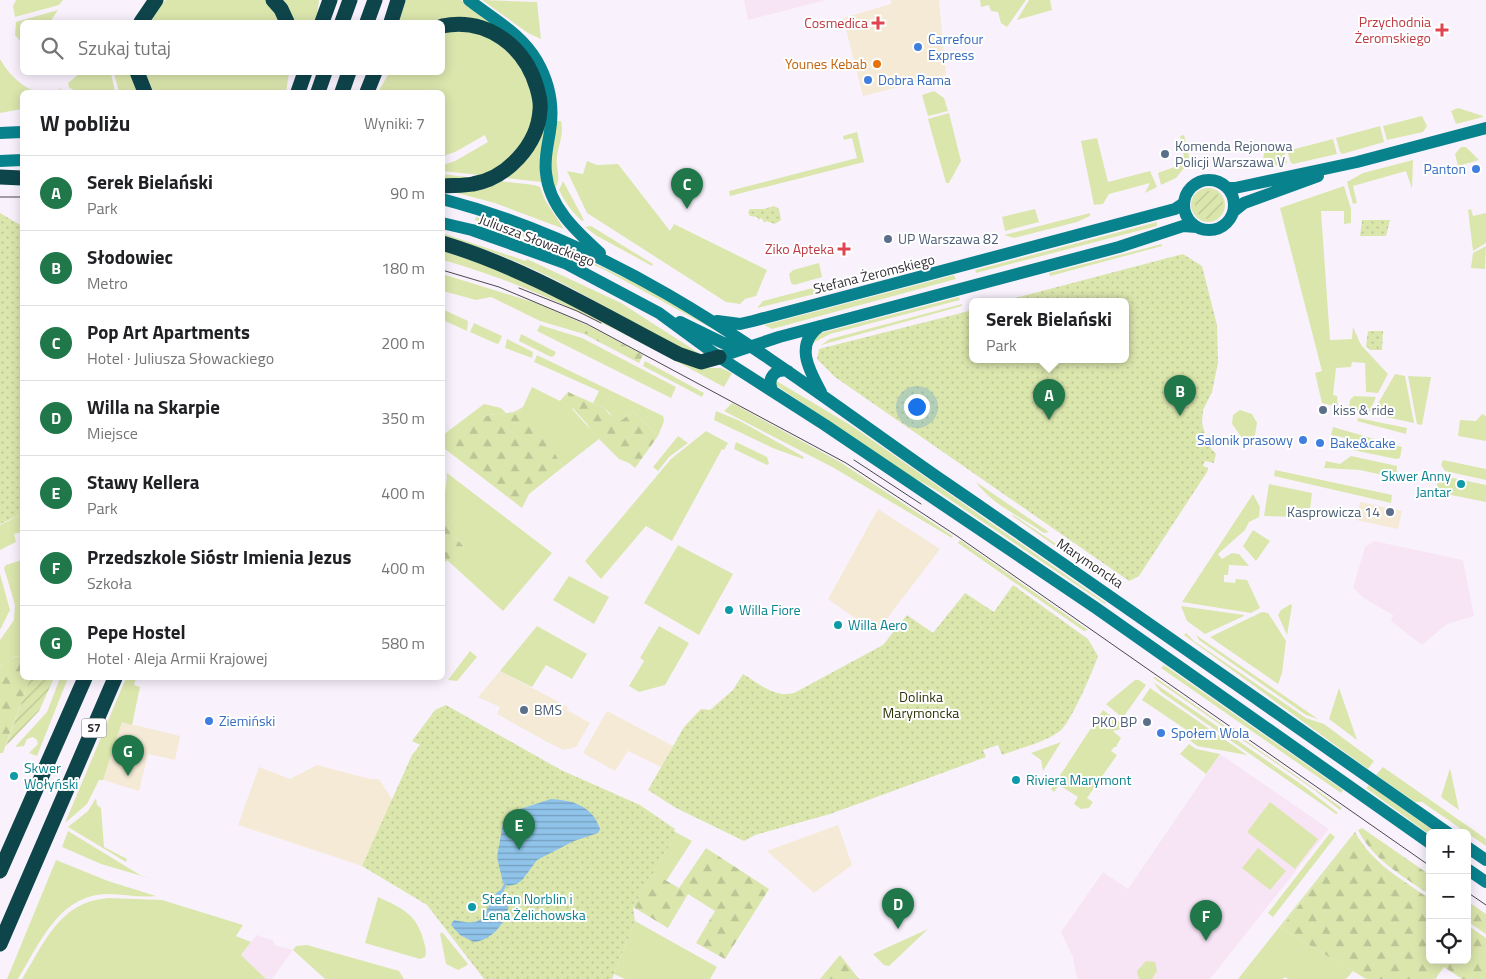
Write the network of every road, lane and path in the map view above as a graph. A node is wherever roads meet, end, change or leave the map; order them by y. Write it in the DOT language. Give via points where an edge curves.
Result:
graph roads {
  1 [pos="156,0"];
  2 [pos="273,0"];
  3 [pos="330,0"];
  4 [pos="350,0"];
  5 [pos="375,0"];
  6 [pos="398,0"];
  7 [pos="469,0"];
  8 [pos="142,20"];
  9 [pos="286,20"];
  10 [pos="323,20"];
  11 [pos="343,20"];
  12 [pos="368,20"];
  13 [pos="392,20"];
  14 [pos="445,26"];
  15 [pos="138,75"];
  16 [pos="296,75"];
  17 [pos="304,75"];
  18 [pos="324,75"];
  19 [pos="348,75"];
  20 [pos="375,75"];
  21 [pos="144,90"];
  22 [pos="297,90"];
  23 [pos="298,90"];
  24 [pos="319,90"];
  25 [pos="343,90"];
  26 [pos="368,90"];
  27 [pos="1486,128"];
  28 [pos="20,132"];
  29 [pos="0,133"];
  30 [pos="20,160"];
  31 [pos="0,161"];
  32 [pos="1357,162"];
  33 [pos="0,177"];
  34 [pos="20,178"];
  35 [pos="445,186"];
  36 [pos="1228,188"];
  37 [pos="445,200"];
  38 [pos="1184,202"];
  39 [pos="1234,211"];
  40 [pos="445,224"];
  41 [pos="1197,227"];
  42 [pos="445,244"];
  43 [pos="610,261"];
  44 [pos="660,313"];
  45 [pos="714,320"];
  46 [pos="820,326"];
  47 [pos="750,346"];
  48 [pos="719,357"];
  49 [pos="788,371"];
  50 [pos="772,390"];
  51 [pos="824,396"];
  52 [pos="84,680"];
  53 [pos="115,680"];
  54 [pos="1442,829"];
  55 [pos="1426,840"];
  56 [pos="1471,849"];
  57 [pos="1486,860"];
  58 [pos="3,864"];
  59 [pos="1471,872"];
  60 [pos="1486,882"];
  61 [pos="0,944"];
  1 -- 8 [label="highway"];
  2 -- 9 [label="highway"];
  3 -- 10 [label="highway"];
  4 -- 11 [label="highway"];
  5 -- 12 [label="highway"];
  6 -- 13 [label="highway"];
  7 -- 43 [label="main road" via="518,36 536,60 551,102 546,164 552,195 581,236"];
  14 -- 35 [label="highway" via="467,24 496,34 519,51 528,64 540,110 534,135 519,157 502,172 474,184"];
  15 -- 21 [label="highway"];
  16 -- 22 [label="highway"];
  17 -- 23 [label="highway"];
  18 -- 24 [label="highway"];
  19 -- 25 [label="highway"];
  20 -- 26 [label="highway"];
  27 -- 32 [label="main road"];
  28 -- 29 [label="main road"];
  30 -- 31 [label="main road"];
  32 -- 36 [label="main road"];
  32 -- 39 [label="main road" via="1250,201"];
  33 -- 34 [label="highway"];
  36 -- 38 [label="main road" via="1213,180 1201,181 1188,191"];
  36 -- 39 [label="main road" via="1234,199"];
  37 -- 43 [label="main road, Juliusza Słowackiego" via="508,218"];
  38 -- 41 [label="main road" via="1188,218"];
  38 -- 45 [label="main road, Stefana Żeromskiego" via="1175,209 753,321 740,324"];
  39 -- 41 [label="main road" via="1221,227 1208,230"];
  40 -- 44 [label="main road, Juliusza Słowackiego" via="565,263"];
  41 -- 46 [label="main road" via="1183,226"];
  42 -- 48 [label="highway" via="522,272 678,354 701,362"];
  43 -- 45 [label="main road, Juliusza Słowackiego"];
  44 -- 47 [label="main road" via="723,343"];
  44 -- 48 [label="main road, Juliusza Słowackiego"];
  45 -- 47 [label="main road, Marymoncka"];
  46 -- 47 [label="main road"];
  46 -- 51 [label="main road" via="809,336 805,354 811,374"];
  47 -- 48 [label="main road"];
  47 -- 49 [label="main road, Marymoncka"];
  48 -- 50 [label="main road"];
  49 -- 50 [label="main road" via="779,371 772,376"];
  49 -- 51 [label="main road, Marymoncka"];
  50 -- 55 [label="main road" via="1096,608"];
  51 -- 54 [label="main road, Marymoncka"];
  52 -- 58 [label="highway, S7"];
  53 -- 61 [label="highway, S7"];
  56 -- 57 [label="main road"];
  59 -- 60 [label="main road"];
}
